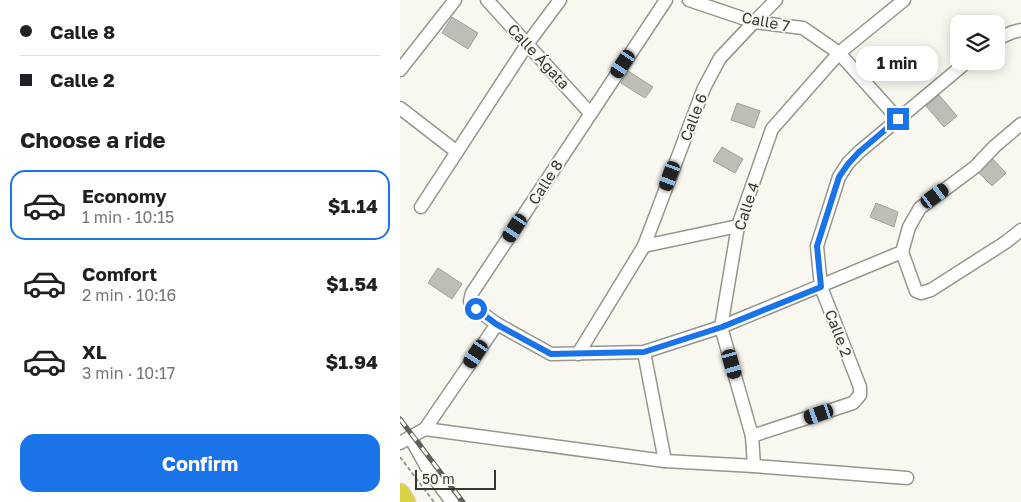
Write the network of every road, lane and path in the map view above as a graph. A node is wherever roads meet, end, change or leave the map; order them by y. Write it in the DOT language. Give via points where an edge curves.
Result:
graph roads {
  1 [pos="455,0"];
  2 [pos="487,0"];
  3 [pos="560,0"];
  4 [pos="666,0"];
  5 [pos="690,0"];
  6 [pos="776,0"];
  7 [pos="904,0"];
  8 [pos="754,22"];
  9 [pos="1021,30"];
  10 [pos="1005,36"];
  11 [pos="528,44"];
  12 [pos="839,53"];
  13 [pos="400,70"];
  14 [pos="957,70"];
  15 [pos="400,108"];
  16 [pos="590,112"];
  17 [pos="898,119"];
  18 [pos="1021,124"];
  19 [pos="457,152"];
  20 [pos="421,206"];
  21 [pos="738,226"];
  22 [pos="1021,230"];
  23 [pos="644,246"];
  24 [pos="902,252"];
  25 [pos="821,287"];
  26 [pos="496,324"];
  27 [pos="722,327"];
  28 [pos="644,352"];
  29 [pos="578,354"];
  30 [pos="425,429"];
  31 [pos="752,436"];
  32 [pos="405,440"];
  33 [pos="400,457"];
  34 [pos="665,461"];
  35 [pos="754,466"];
  36 [pos="907,478"];
  37 [pos="400,493"];
  38 [pos="406,502"];
  39 [pos="434,502"];
  40 [pos="452,502"];
  1 -- 13 [label="street"];
  2 -- 11 [label="street, Calle Ágata"];
  3 -- 11 [label="street"];
  4 -- 16 [label="street, Calle 8"];
  5 -- 8 [label="street, Calle 7"];
  6 -- 8 [label="street, Calle 6"];
  7 -- 12 [label="street, Calle 4"];
  8 -- 12 [label="street, Calle 7" via="803,28"];
  8 -- 23 [label="street, Calle 6" via="720,58 704,88"];
  9 -- 10 [label="street"];
  11 -- 16 [label="street, Calle Ágata"];
  11 -- 19 [label="street"];
  12 -- 17 [label="street, Calle 7"];
  12 -- 21 [label="street, Calle 4" via="772,129"];
  14 -- 17 [label="street, Calle 2"];
  15 -- 19 [label="street"];
  16 -- 26 [label="street, Calle 8" via="472,293 470,301 476,309"];
  17 -- 25 [label="street, Calle 2" via="859,152 839,177 817,246"];
  18 -- 24 [label="street" via="975,167 920,208 909,227"];
  19 -- 20 [label="street"];
  21 -- 23 [label="street"];
  21 -- 27 [label="street, Calle 4"];
  22 -- 24 [label="street" via="922,294 916,291"];
  23 -- 29 [label="street, Calle 6"];
  24 -- 25 [label="street, Calle 8"];
  25 -- 27 [label="street, Calle 8"];
  25 -- 31 [label="street, Calle 2" via="860,387 860,395 853,402"];
  26 -- 29 [label="street, Calle 8" via="551,354"];
  26 -- 30 [label="street"];
  27 -- 28 [label="street, Calle 8"];
  27 -- 31 [label="street, Calle 4"];
  28 -- 29 [label="street, Calle 8"];
  28 -- 34 [label="street"];
  30 -- 32 [label="street"];
  30 -- 34 [label="street"];
  31 -- 35 [label="street, Calle 4"];
  32 -- 40 [label="street"];
  33 -- 39 [label="path"];
  34 -- 35 [label="street"];
  35 -- 36 [label="street"];
  37 -- 38 [label="highway"];
}
